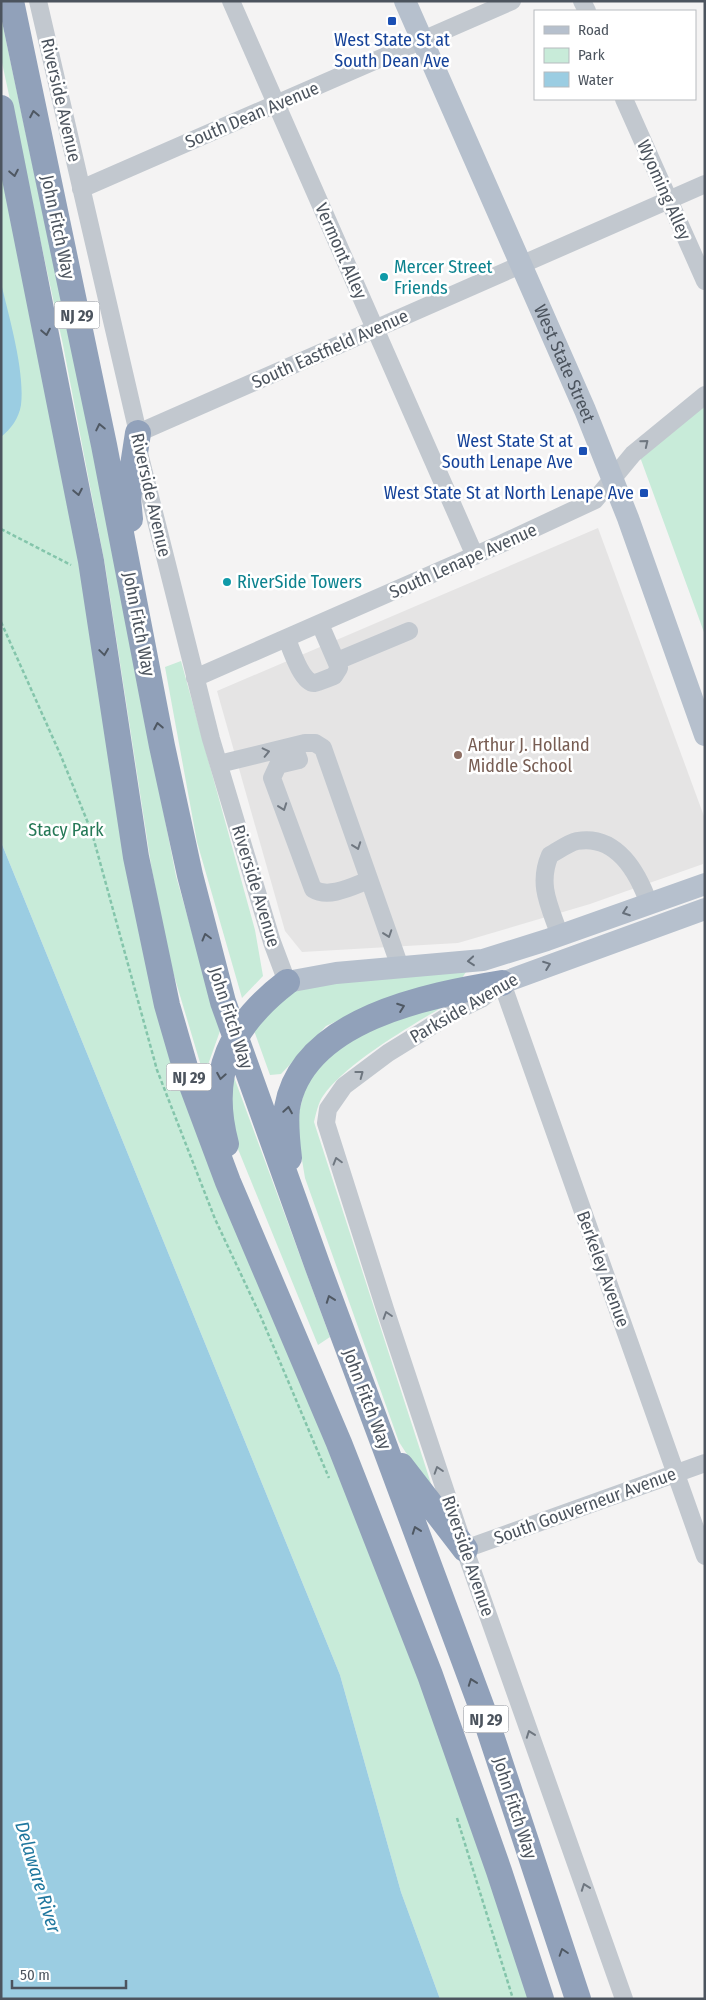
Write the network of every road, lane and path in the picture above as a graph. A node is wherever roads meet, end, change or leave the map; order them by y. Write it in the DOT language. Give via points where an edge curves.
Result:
graph roads {
  1 [pos="11,1"];
  2 [pos="38,1"];
  3 [pos="231,1"];
  4 [pos="405,1"];
  5 [pos="512,1"];
  6 [pos="423,41"];
  7 [pos="624,100"];
  8 [pos="278,104"];
  9 [pos="1,108"];
  10 [pos="705,184"];
  11 [pos="81,189"];
  12 [pos="668,200"];
  13 [pos="521,263"];
  14 [pos="705,281"];
  15 [pos="376,329"];
  16 [pos="705,395"];
  17 [pos="138,433"];
  18 [pos="613,480"];
  19 [pos="1,529"];
  20 [pos="26,542"];
  21 [pos="474,556"];
  22 [pos="320,624"];
  23 [pos="140,630"];
  24 [pos="409,631"];
  25 [pos="287,639"];
  26 [pos="337,661"];
  27 [pos="195,678"];
  28 [pos="705,734"];
  29 [pos="294,746"];
  30 [pos="218,764"];
  31 [pos="369,880"];
  32 [pos="705,884"];
  33 [pos="649,904"];
  34 [pos="705,908"];
  35 [pos="560,936"];
  36 [pos="400,967"];
  37 [pos="287,982"];
  38 [pos="502,982"];
  39 [pos="328,1109"];
  40 [pos="292,1193"];
  41 [pos="277,1298"];
  42 [pos="384,1442"];
  43 [pos="705,1463"];
  44 [pos="676,1473"];
  45 [pos="465,1549"];
  46 [pos="705,1556"];
  47 [pos="541,1999"];
  48 [pos="578,1999"];
  49 [pos="624,1999"];
  23 -- 1 [label="highway, John Fitch Way / NJ 29, one-way"];
  2 -- 11 [label="street, Riverside Avenue"];
  3 -- 8 [label="street, Vermont Alley"];
  4 -- 6 [label="main road, West State Street"];
  5 -- 6 [label="street, South Dean Avenue"];
  6 -- 8 [label="street, South Dean Avenue"];
  6 -- 13 [label="main road, West State Street"];
  7 -- 12 [label="street, Wyoming Alley"];
  8 -- 11 [label="street, South Dean Avenue"];
  8 -- 15 [label="street, Vermont Alley"];
  9 -- 41 [label="highway, John Fitch Way / NJ 29, one-way" via="91,561 134,847 154,948 185,1068"];
  10 -- 12 [label="street, South Eastfield Avenue"];
  11 -- 17 [label="street, Riverside Avenue"];
  12 -- 13 [label="street, South Eastfield Avenue"];
  12 -- 14 [label="street, Wyoming Alley"];
  13 -- 15 [label="street, South Eastfield Avenue"];
  13 -- 18 [label="main road, West State Street"];
  15 -- 17 [label="street, South Eastfield Avenue"];
  15 -- 21 [label="street, Vermont Alley"];
  18 -- 16 [label="street, South Lenape Avenue, one-way" via="633,454"];
  17 -- 23 [label="highway" via="128,498"];
  17 -- 27 [label="street, Riverside Avenue" via="139,453"];
  18 -- 21 [label="street, South Lenape Avenue" via="595,500"];
  18 -- 28 [label="main road, West State Street"];
  19 -- 20 [label="path"];
  21 -- 22 [label="street, South Lenape Avenue"];
  22 -- 25 [label="street, South Lenape Avenue"];
  22 -- 26 [label="street"];
  40 -- 23 [label="highway, John Fitch Way / NJ 29, one-way" via="223,1002 190,875"];
  24 -- 26 [label="street"];
  25 -- 26 [label="street" via="302,674 313,683 334,676 339,668"];
  25 -- 27 [label="street, South Lenape Avenue"];
  27 -- 30 [label="street, Riverside Avenue"];
  30 -- 29 [label="street, one-way"];
  29 -- 31 [label="street, one-way" via="315,744 323,748"];
  29 -- 31 [label="street, one-way" via="298,760 278,765 272,778 313,889 319,893 330,893"];
  30 -- 37 [label="street, Riverside Avenue"];
  31 -- 36 [label="street, one-way"];
  32 -- 33 [label="main road, Parkside Avenue"];
  33 -- 35 [label="main road, Parkside Avenue, one-way"];
  33 -- 35 [label="street" via="640,883 621,855 604,844 576,841 550,855 543,878"];
  38 -- 34 [label="main road, Parkside Avenue, one-way"];
  35 -- 36 [label="main road, Parkside Avenue, one-way" via="483,960"];
  36 -- 37 [label="main road, Parkside Avenue"];
  37 -- 41 [label="highway, one-way" via="248,1018 231,1046 220,1078 219,1099 225,1141"];
  39 -- 38 [label="street, Parkside Avenue, one-way" via="344,1086 388,1053 481,999"];
  40 -- 38 [label="highway, one-way" via="286,1125 288,1106 299,1076 321,1047 362,1022 406,1005 451,991"];
  38 -- 44 [label="street, Berkeley Avenue"];
  45 -- 39 [label="street, Riverside Avenue, one-way" via="342,1178 326,1123"];
  42 -- 40 [label="highway, John Fitch Way / NJ 29, one-way"];
  41 -- 47 [label="highway, John Fitch Way / NJ 29" via="339,1443 430,1675"];
  42 -- 45 [label="highway"];
  48 -- 42 [label="highway, John Fitch Way / NJ 29, one-way" via="483,1711"];
  43 -- 44 [label="street, South Gouverneur Avenue"];
  44 -- 45 [label="street, South Gouverneur Avenue"];
  44 -- 46 [label="street, Berkeley Avenue"];
  49 -- 45 [label="street, Riverside Avenue, one-way"];
}
